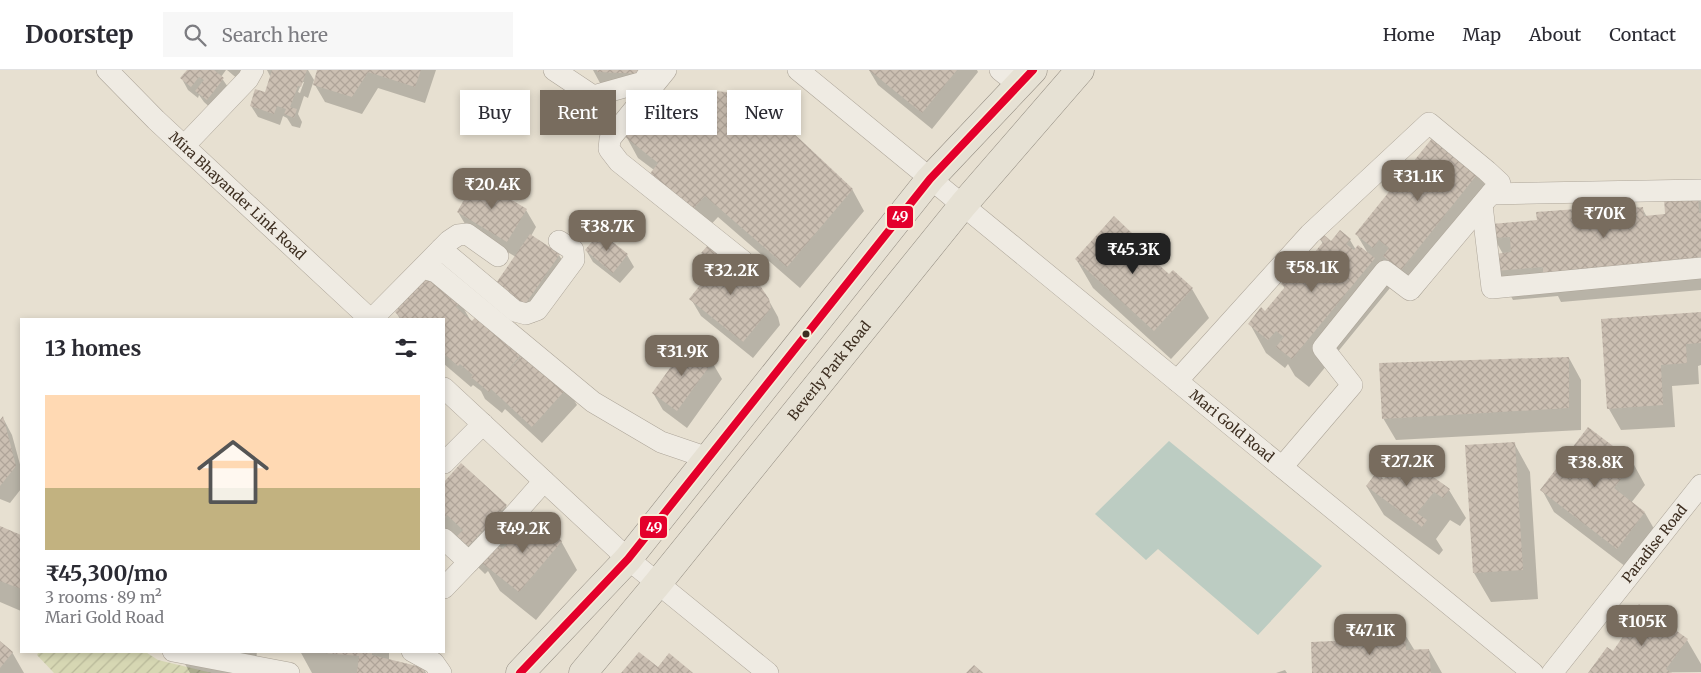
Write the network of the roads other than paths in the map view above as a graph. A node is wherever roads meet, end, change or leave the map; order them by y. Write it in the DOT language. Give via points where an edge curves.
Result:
graph roads {
  1 [pos="107,70"];
  2 [pos="253,70"];
  3 [pos="554,70"];
  4 [pos="651,70"];
  5 [pos="666,70"];
  6 [pos="798,70"];
  7 [pos="1080,70"];
  8 [pos="1018,75"];
  9 [pos="184,146"];
  10 [pos="930,179"];
  11 [pos="1701,190"];
  12 [pos="1486,199"];
  13 [pos="962,205"];
  14 [pos="559,240"];
  15 [pos="441,249"];
  16 [pos="498,256"];
  17 [pos="742,260"];
  18 [pos="1701,268"];
  19 [pos="429,270"];
  20 [pos="370,318"];
  21 [pos="372,318"];
  22 [pos="1177,381"];
  23 [pos="445,389"];
  24 [pos="483,424"];
  25 [pos="708,458"];
  26 [pos="445,462"];
  27 [pos="1282,467"];
  28 [pos="544,481"];
  29 [pos="1701,485"];
  30 [pos="445,540"];
  31 [pos="628,559"];
  32 [pos="469,562"];
  33 [pos="658,583"];
  34 [pos="445,587"];
  35 [pos="184,653"];
  36 [pos="416,653"];
  37 [pos="289,673"];
  38 [pos="441,673"];
  39 [pos="520,673"];
  40 [pos="583,673"];
  41 [pos="768,673"];
  42 [pos="1533,673"];
  43 [pos="1552,673"];
  1 -- 9 [label="street, Mira Bhayander Link Road"];
  2 -- 9 [label="street"];
  3 -- 4 [label="street" via="592,96 642,82"];
  5 -- 17 [label="street" via="610,139 609,150 619,162"];
  6 -- 10 [label="street, Mari Gold Road"];
  7 -- 13 [label="main road, Beverly Park Road"];
  8 -- 10 [label="main road"];
  9 -- 20 [label="street, Mira Bhayander Link Road"];
  10 -- 13 [label="street, Mari Gold Road"];
  10 -- 25 [label="main road"];
  11 -- 12 [label="street"];
  12 -- 18 [label="street" via="1492,288"];
  12 -- 22 [label="street" via="1500,183 1429,123 1310,234"];
  12 -- 27 [label="street" via="1410,290 1385,271 1323,348 1352,385"];
  13 -- 22 [label="street, Mari Gold Road"];
  13 -- 33 [label="main road, Beverly Park Road"];
  14 -- 15 [label="street" via="572,250 574,260 537,310 526,314 515,311"];
  15 -- 16 [label="street" via="458,235 467,234"];
  15 -- 21 [label="street"];
  19 -- 25 [label="street" via="436,272 593,402 661,442"];
  22 -- 27 [label="street, Mari Gold Road"];
  23 -- 24 [label="street"];
  24 -- 26 [label="street"];
  24 -- 28 [label="street"];
  25 -- 31 [label="main road"];
  27 -- 42 [label="street, Mari Gold Road"];
  28 -- 31 [label="street"];
  28 -- 32 [label="street"];
  29 -- 43 [label="street, Paradise Road"];
  30 -- 32 [label="street"];
  31 -- 33 [label="street"];
  31 -- 39 [label="main road"];
  32 -- 34 [label="street"];
  33 -- 40 [label="main road, Beverly Park Road"];
  33 -- 41 [label="street"];
  35 -- 37 [label="street"];
  36 -- 38 [label="street" via="434,663"];
}
